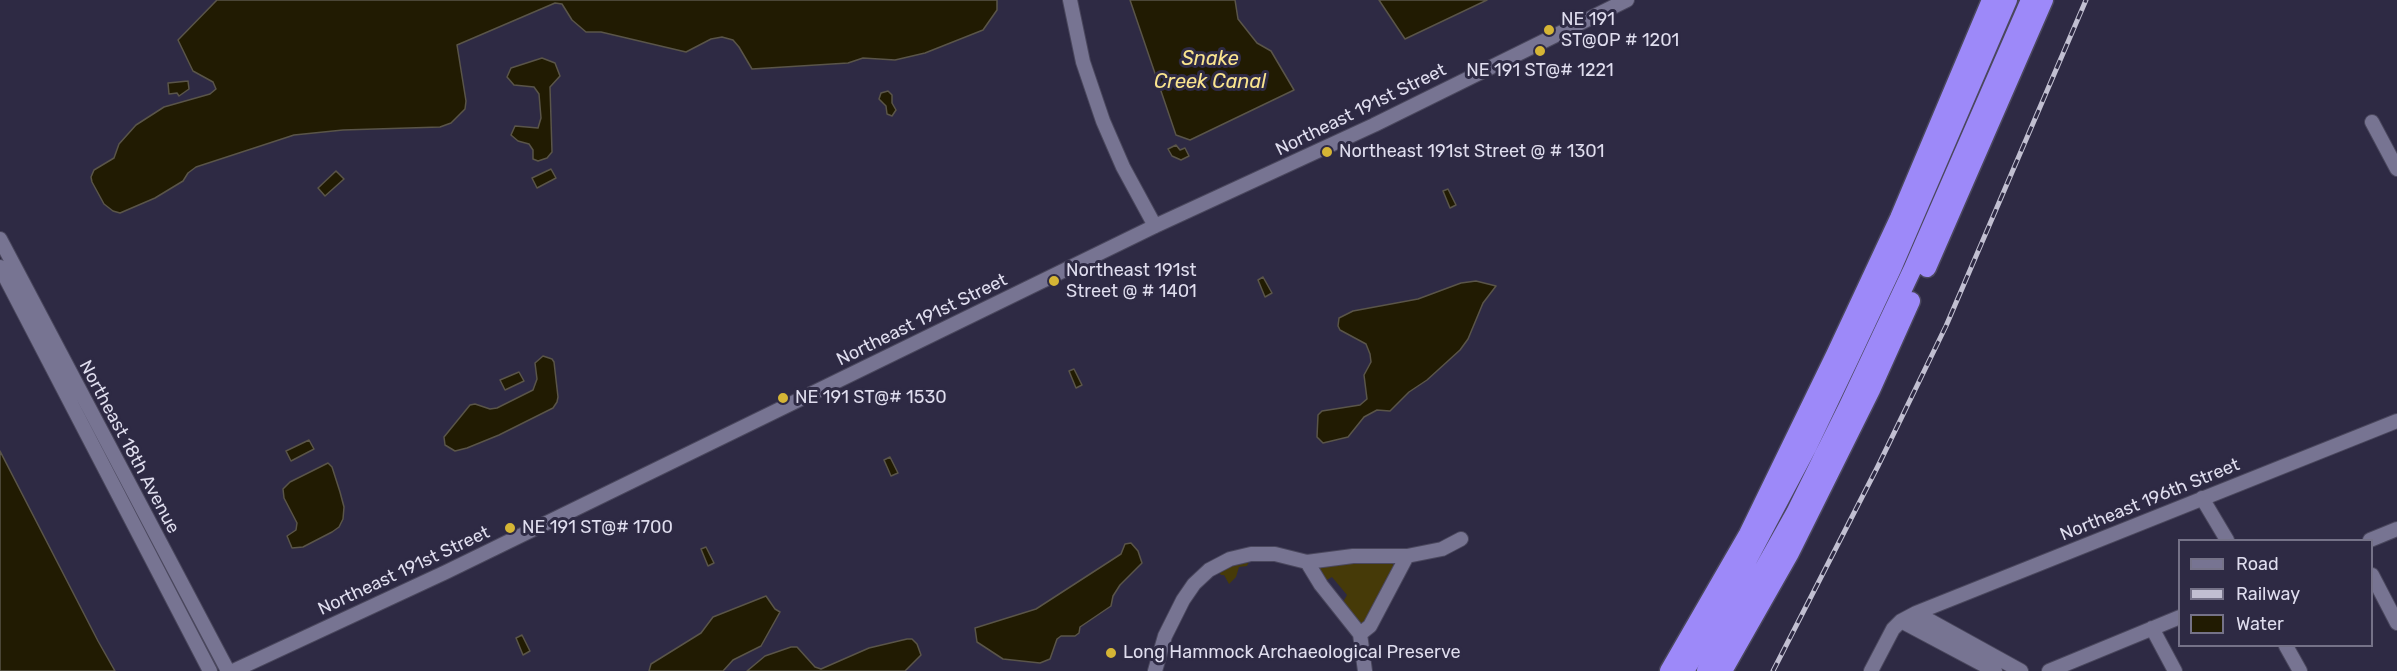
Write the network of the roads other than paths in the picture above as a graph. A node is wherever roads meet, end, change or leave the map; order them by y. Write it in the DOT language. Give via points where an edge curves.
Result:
graph roads {
  1 [pos="1070,0"];
  2 [pos="1627,0"];
  3 [pos="1991,0"];
  4 [pos="2008,0"];
  5 [pos="2031,0"];
  6 [pos="2044,0"];
  7 [pos="2372,122"];
  8 [pos="2397,169"];
  9 [pos="1155,226"];
  10 [pos="0,239"];
  11 [pos="0,267"];
  12 [pos="1900,326"];
  13 [pos="2397,421"];
  14 [pos="2202,498"];
  15 [pos="2397,530"];
  16 [pos="1461,539"];
  17 [pos="2227,539"];
  18 [pos="2373,539"];
  19 [pos="1407,556"];
  20 [pos="1307,562"];
  21 [pos="2373,577"];
  22 [pos="1916,613"];
  23 [pos="2178,618"];
  24 [pos="1901,621"];
  25 [pos="2397,623"];
  26 [pos="2152,628"];
  27 [pos="1360,634"];
  28 [pos="2287,647"];
  29 [pos="210,671"];
  30 [pos="228,671"];
  31 [pos="233,671"];
  32 [pos="1155,671"];
  33 [pos="1365,671"];
  34 [pos="1669,671"];
  35 [pos="1685,671"];
  36 [pos="1706,671"];
  37 [pos="1723,671"];
  38 [pos="1871,671"];
  39 [pos="1995,671"];
  40 [pos="2021,671"];
  41 [pos="2049,671"];
  42 [pos="2175,671"];
  43 [pos="2300,671"];
  1 -- 9 [label="street" via="1083,62 1103,120"];
  2 -- 9 [label="street, Northeast 191st Street" via="1374,125"];
  3 -- 34 [label="highway" via="1899,218 1835,355 1748,534"];
  4 -- 35 [label="highway" via="1892,269 1807,448 1724,606"];
  5 -- 12 [label="highway"];
  5 -- 36 [label="highway" via="1848,406"];
  6 -- 12 [label="highway"];
  7 -- 8 [label="street"];
  9 -- 31 [label="street, Northeast 191st Street" via="446,572"];
  10 -- 30 [label="street, Northeast 18th Avenue"];
  11 -- 29 [label="street, Northeast 18th Avenue"];
  12 -- 37 [label="highway" via="1790,554"];
  13 -- 14 [label="street, Northeast 196th Street"];
  14 -- 17 [label="street"];
  14 -- 22 [label="street, Northeast 196th Street"];
  15 -- 18 [label="street"];
  16 -- 19 [label="street" via="1442,549"];
  19 -- 20 [label="street" via="1353,556"];
  19 -- 27 [label="street" via="1370,626"];
  20 -- 27 [label="street"];
  20 -- 32 [label="street" via="1275,554 1251,554 1209,570 1182,602 1165,636"];
  21 -- 25 [label="street"];
  22 -- 24 [label="street, Northeast 196th Street"];
  22 -- 40 [label="street"];
  23 -- 26 [label="street"];
  24 -- 38 [label="street"];
  24 -- 39 [label="street"];
  26 -- 41 [label="street"];
  26 -- 42 [label="street"];
  27 -- 33 [label="street"];
  28 -- 43 [label="street"];
}
